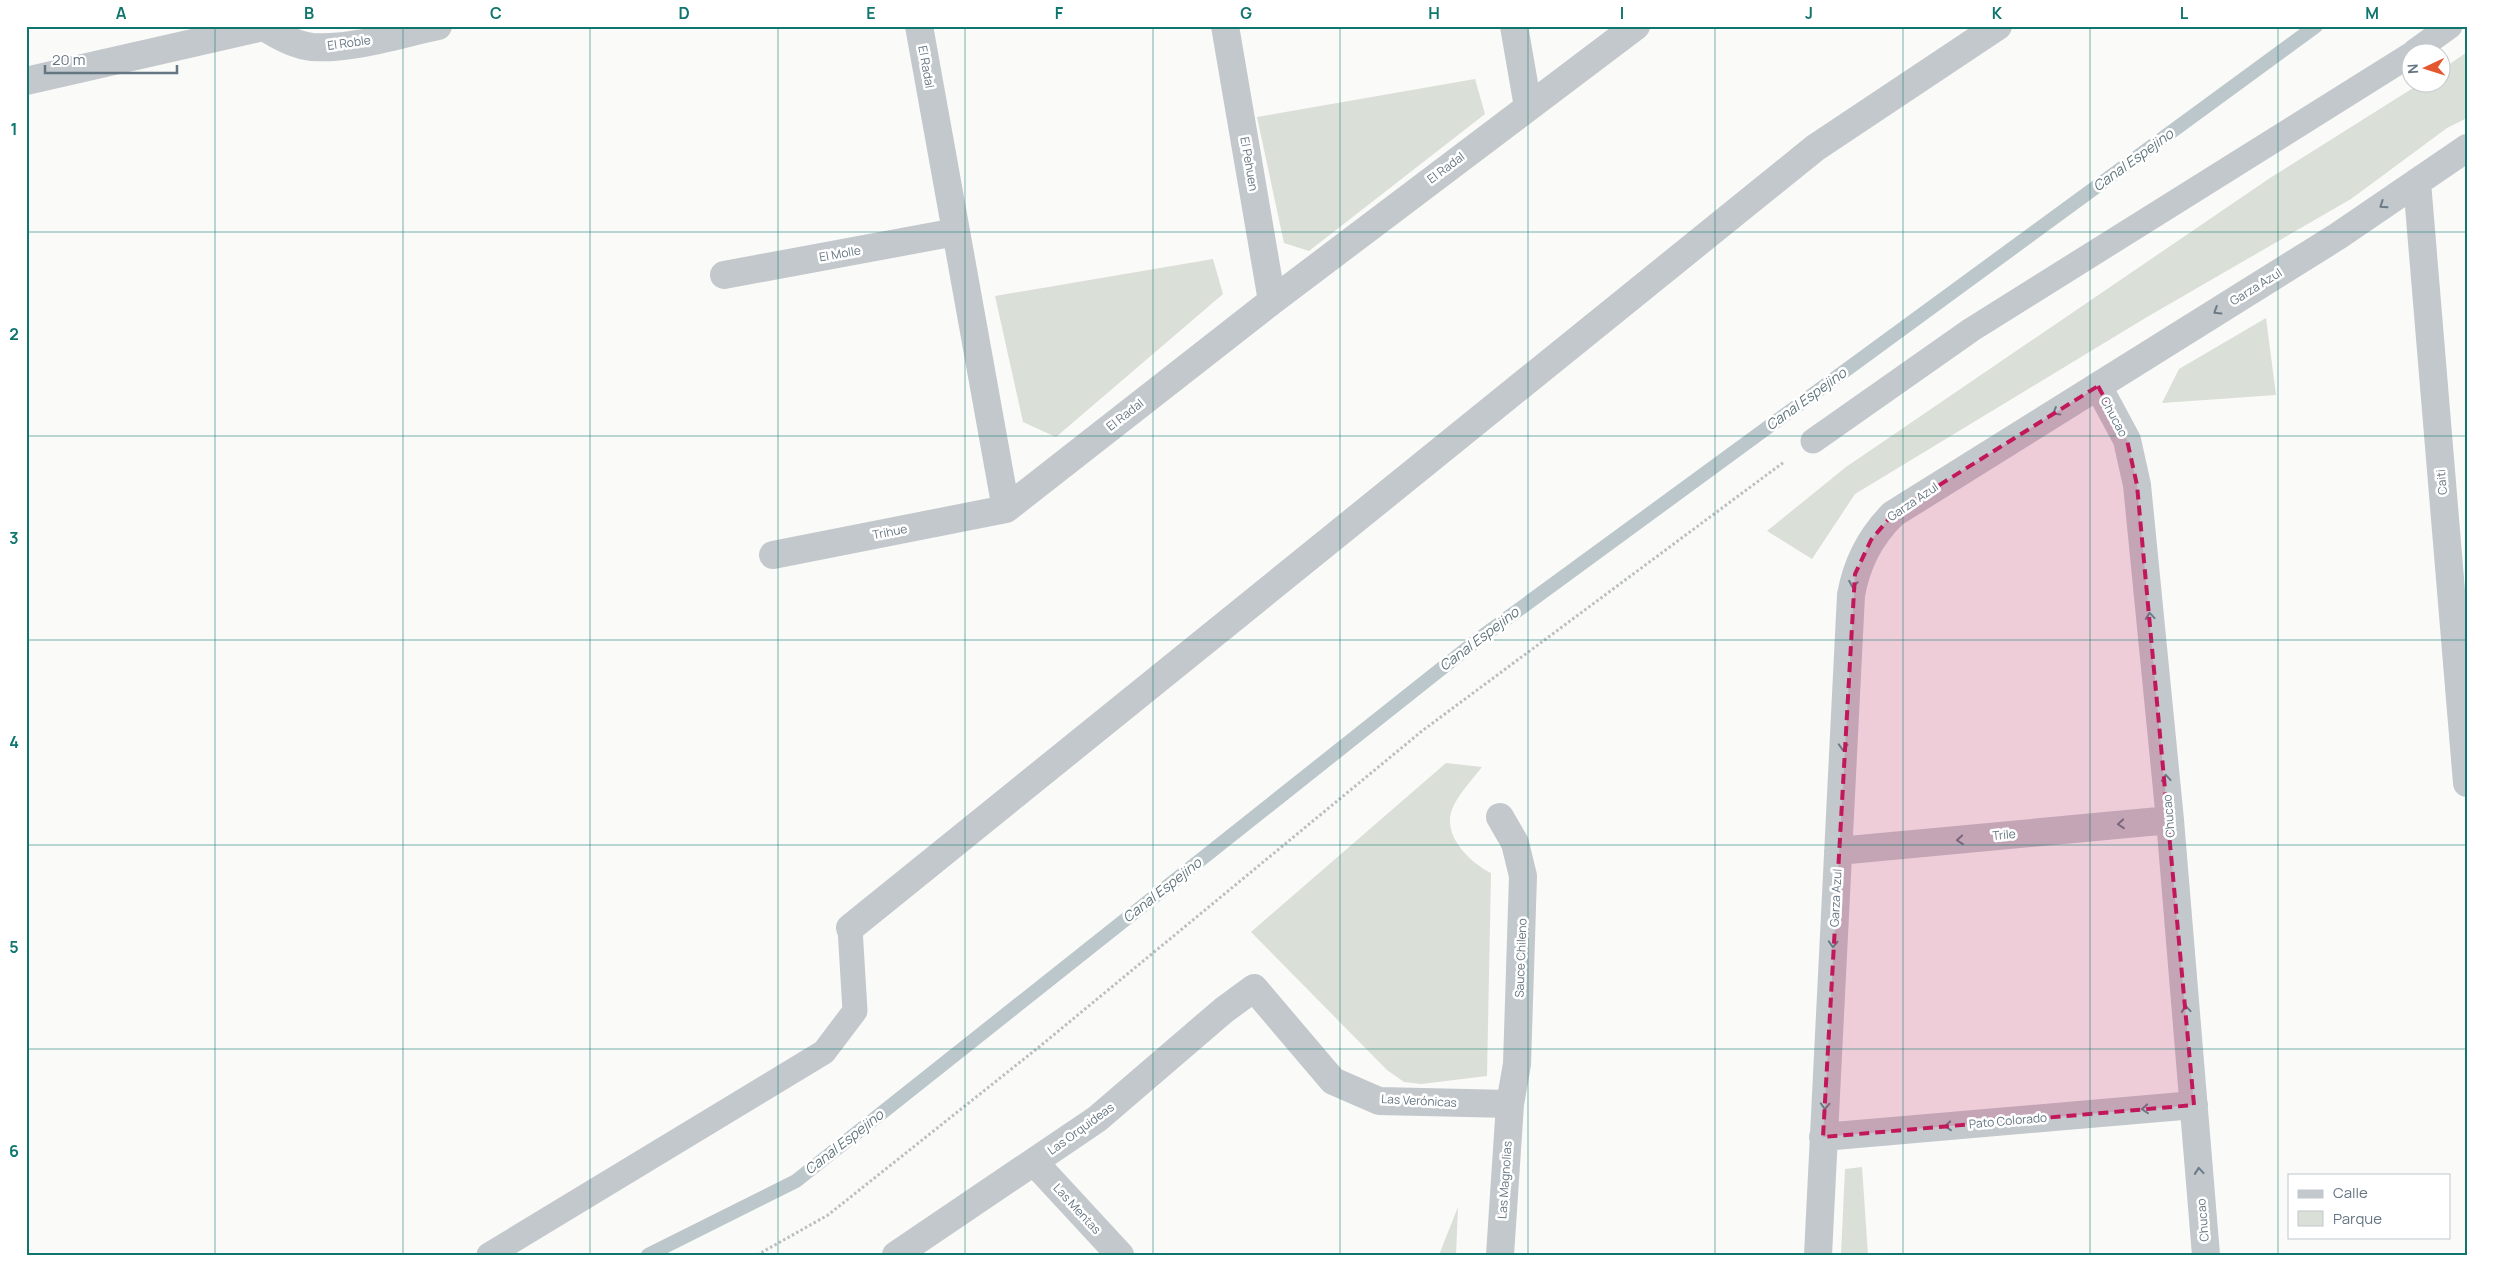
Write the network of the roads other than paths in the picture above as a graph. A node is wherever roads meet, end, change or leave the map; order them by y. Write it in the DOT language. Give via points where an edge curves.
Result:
graph roads {
  1 [pos="263,26"];
  2 [pos="438,26"];
  3 [pos="919,26"];
  4 [pos="1225,26"];
  5 [pos="1514,26"];
  6 [pos="1636,26"];
  7 [pos="1998,26"];
  8 [pos="2450,26"];
  9 [pos="2428,42"];
  10 [pos="2400,61"];
  11 [pos="26,81"];
  12 [pos="1528,106"];
  13 [pos="2467,148"];
  14 [pos="2417,182"];
  15 [pos="956,232"];
  16 [pos="724,275"];
  17 [pos="1272,301"];
  18 [pos="2098,386"];
  19 [pos="1813,441"];
  20 [pos="1006,509"];
  21 [pos="773,555"];
  22 [pos="2467,783"];
  23 [pos="1500,817"];
  24 [pos="2170,820"];
  25 [pos="1838,851"];
  26 [pos="850,928"];
  27 [pos="1254,988"];
  28 [pos="1510,1104"];
  29 [pos="2194,1105"];
  30 [pos="1824,1137"];
  31 [pos="1034,1162"];
  32 [pos="489,1255"];
  33 [pos="896,1255"];
  34 [pos="1120,1255"];
  35 [pos="1500,1255"];
  36 [pos="1818,1255"];
  37 [pos="2206,1255"];
  1 -- 2 [label="street, El Roble" via="285,40 311,47 337,47"];
  1 -- 11 [label="street"];
  3 -- 15 [label="street, El Radal"];
  4 -- 17 [label="street, El Pehuen"];
  5 -- 12 [label="street"];
  6 -- 12 [label="street, El Radal"];
  7 -- 26 [label="street" via="1815,148"];
  8 -- 9 [label="lane"];
  10 -- 19 [label="lane" via="1971,330"];
  12 -- 17 [label="street, El Radal"];
  13 -- 14 [label="street, Garza Azul"];
  14 -- 18 [label="street, Garza Azul, one-way" via="2338,236"];
  14 -- 22 [label="street, Caiti"];
  15 -- 16 [label="street, El Molle"];
  15 -- 20 [label="street, El Radal"];
  17 -- 20 [label="street, El Radal"];
  24 -- 18 [label="street, Chucao, one-way" via="2134,468 2127,440"];
  18 -- 25 [label="street, Garza Azul, one-way" via="1893,514 1871,540 1855,574 1851,594"];
  20 -- 21 [label="street, Trihue"];
  23 -- 28 [label="street, Sauce Chileno" via="1515,842 1524,876 1517,1064"];
  24 -- 25 [label="street, Trile, one-way"];
  29 -- 24 [label="street, Chucao, one-way"];
  25 -- 30 [label="street, Garza Azul, one-way"];
  26 -- 32 [label="lane" via="855,1011 824,1052"];
  27 -- 28 [label="street, Las Verónicas" via="1333,1081 1379,1101"];
  27 -- 31 [label="street, Las Orquideas" via="1097,1119"];
  28 -- 35 [label="street, Las Magnolias"];
  29 -- 30 [label="street, Pato Colorado, one-way"];
  37 -- 29 [label="street, Chucao, one-way"];
  30 -- 36 [label="street, Garza Azul"];
  31 -- 33 [label="street, Las Orquideas"];
  31 -- 34 [label="street, Las Mentas"];
}
